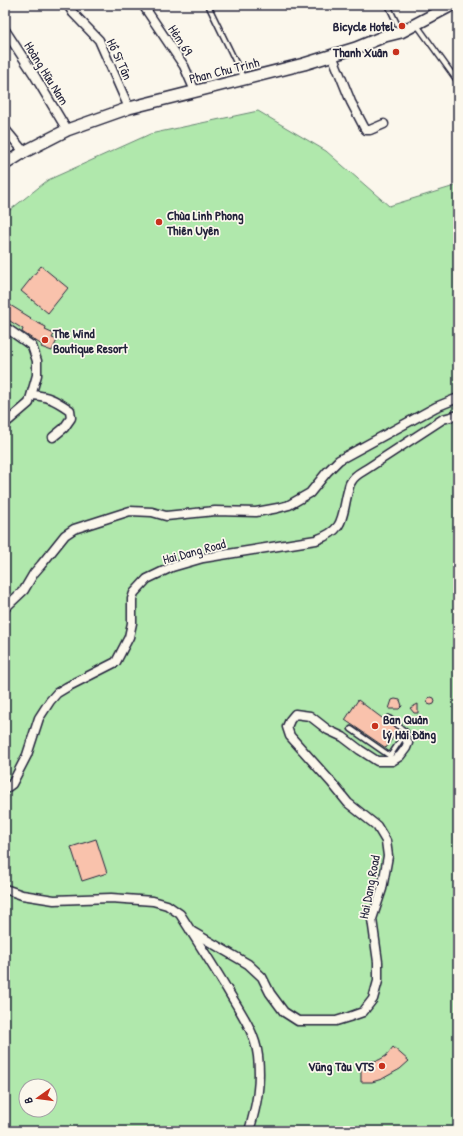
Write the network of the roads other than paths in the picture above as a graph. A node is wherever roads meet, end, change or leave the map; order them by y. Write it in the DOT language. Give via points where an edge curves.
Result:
graph roads {
  1 [pos="68,5"];
  2 [pos="143,5"];
  3 [pos="208,5"];
  4 [pos="388,5"];
  5 [pos="452,5"];
  6 [pos="441,8"];
  7 [pos="416,23"];
  8 [pos="5,30"];
  9 [pos="401,32"];
  10 [pos="332,55"];
  11 [pos="244,79"];
  12 [pos="458,82"];
  13 [pos="196,91"];
  14 [pos="129,108"];
  15 [pos="384,124"];
  16 [pos="5,129"];
  17 [pos="67,130"];
  18 [pos="24,152"];
  19 [pos="5,164"];
  20 [pos="5,327"];
  21 [pos="32,395"];
  22 [pos="458,398"];
  23 [pos="458,415"];
  24 [pos="5,421"];
  25 [pos="53,437"];
  26 [pos="5,608"];
  27 [pos="389,718"];
  28 [pos="351,729"];
  29 [pos="404,735"];
  30 [pos="5,788"];
  31 [pos="5,889"];
  32 [pos="191,931"];
  33 [pos="249,1131"];
  1 -- 14 [label="street, Hồ Sĩ Tân" via="99,40"];
  2 -- 13 [label="street, Hẻm 69" via="184,66"];
  3 -- 11 [label="lane"];
  4 -- 9 [label="lane"];
  5 -- 6 [label="main road, Phan Chu Trinh"];
  6 -- 7 [label="main road, Phan Chu Trinh"];
  7 -- 9 [label="main road, Phan Chu Trinh"];
  7 -- 12 [label="lane"];
  8 -- 17 [label="street, Hoàng Hữu Nam"];
  9 -- 10 [label="main road, Phan Chu Trinh"];
  10 -- 11 [label="main road, Phan Chu Trinh"];
  10 -- 15 [label="street" via="351,102 366,130"];
  11 -- 13 [label="main road, Phan Chu Trinh"];
  13 -- 14 [label="main road, Phan Chu Trinh"];
  14 -- 17 [label="main road, Phan Chu Trinh"];
  16 -- 18 [label="street"];
  17 -- 18 [label="main road, Phan Chu Trinh"];
  18 -- 19 [label="main road, Phan Chu Trinh"];
  20 -- 21 [label="street" via="32,346 37,361 37,375"];
  21 -- 24 [label="street" via="29,403 8,422"];
  21 -- 25 [label="street" via="58,401 70,410 71,418"];
  22 -- 26 [label="street" via="436,407 340,460 310,493 289,505 256,512 215,511 170,516 130,511 74,529 65,535 34,573 24,590"];
  23 -- 30 [label="street, Hai Dang Road" via="443,419 359,473 351,482 339,526 327,536 316,540 203,558 147,579 134,593 129,637 116,662 67,686 50,700 39,718 27,755 12,784"];
  27 -- 29 [label="lane" via="406,732"];
  28 -- 29 [label="lane" via="390,756"];
  29 -- 32 [label="street, Hai Dang Road" via="408,743 400,756 392,761 377,761 310,716 295,714 286,727 290,736 348,803 377,826 386,841 388,856 382,889 372,919 378,981 373,999 363,1012 336,1021 298,1021 284,1012 262,977 248,964"];
  31 -- 32 [label="street, Hai Dang Road" via="22,895 54,900 111,898 153,901 167,905 180,914"];
  32 -- 33 [label="street, Hai Dang Road" via="240,1010 256,1044 259,1086"];
}
